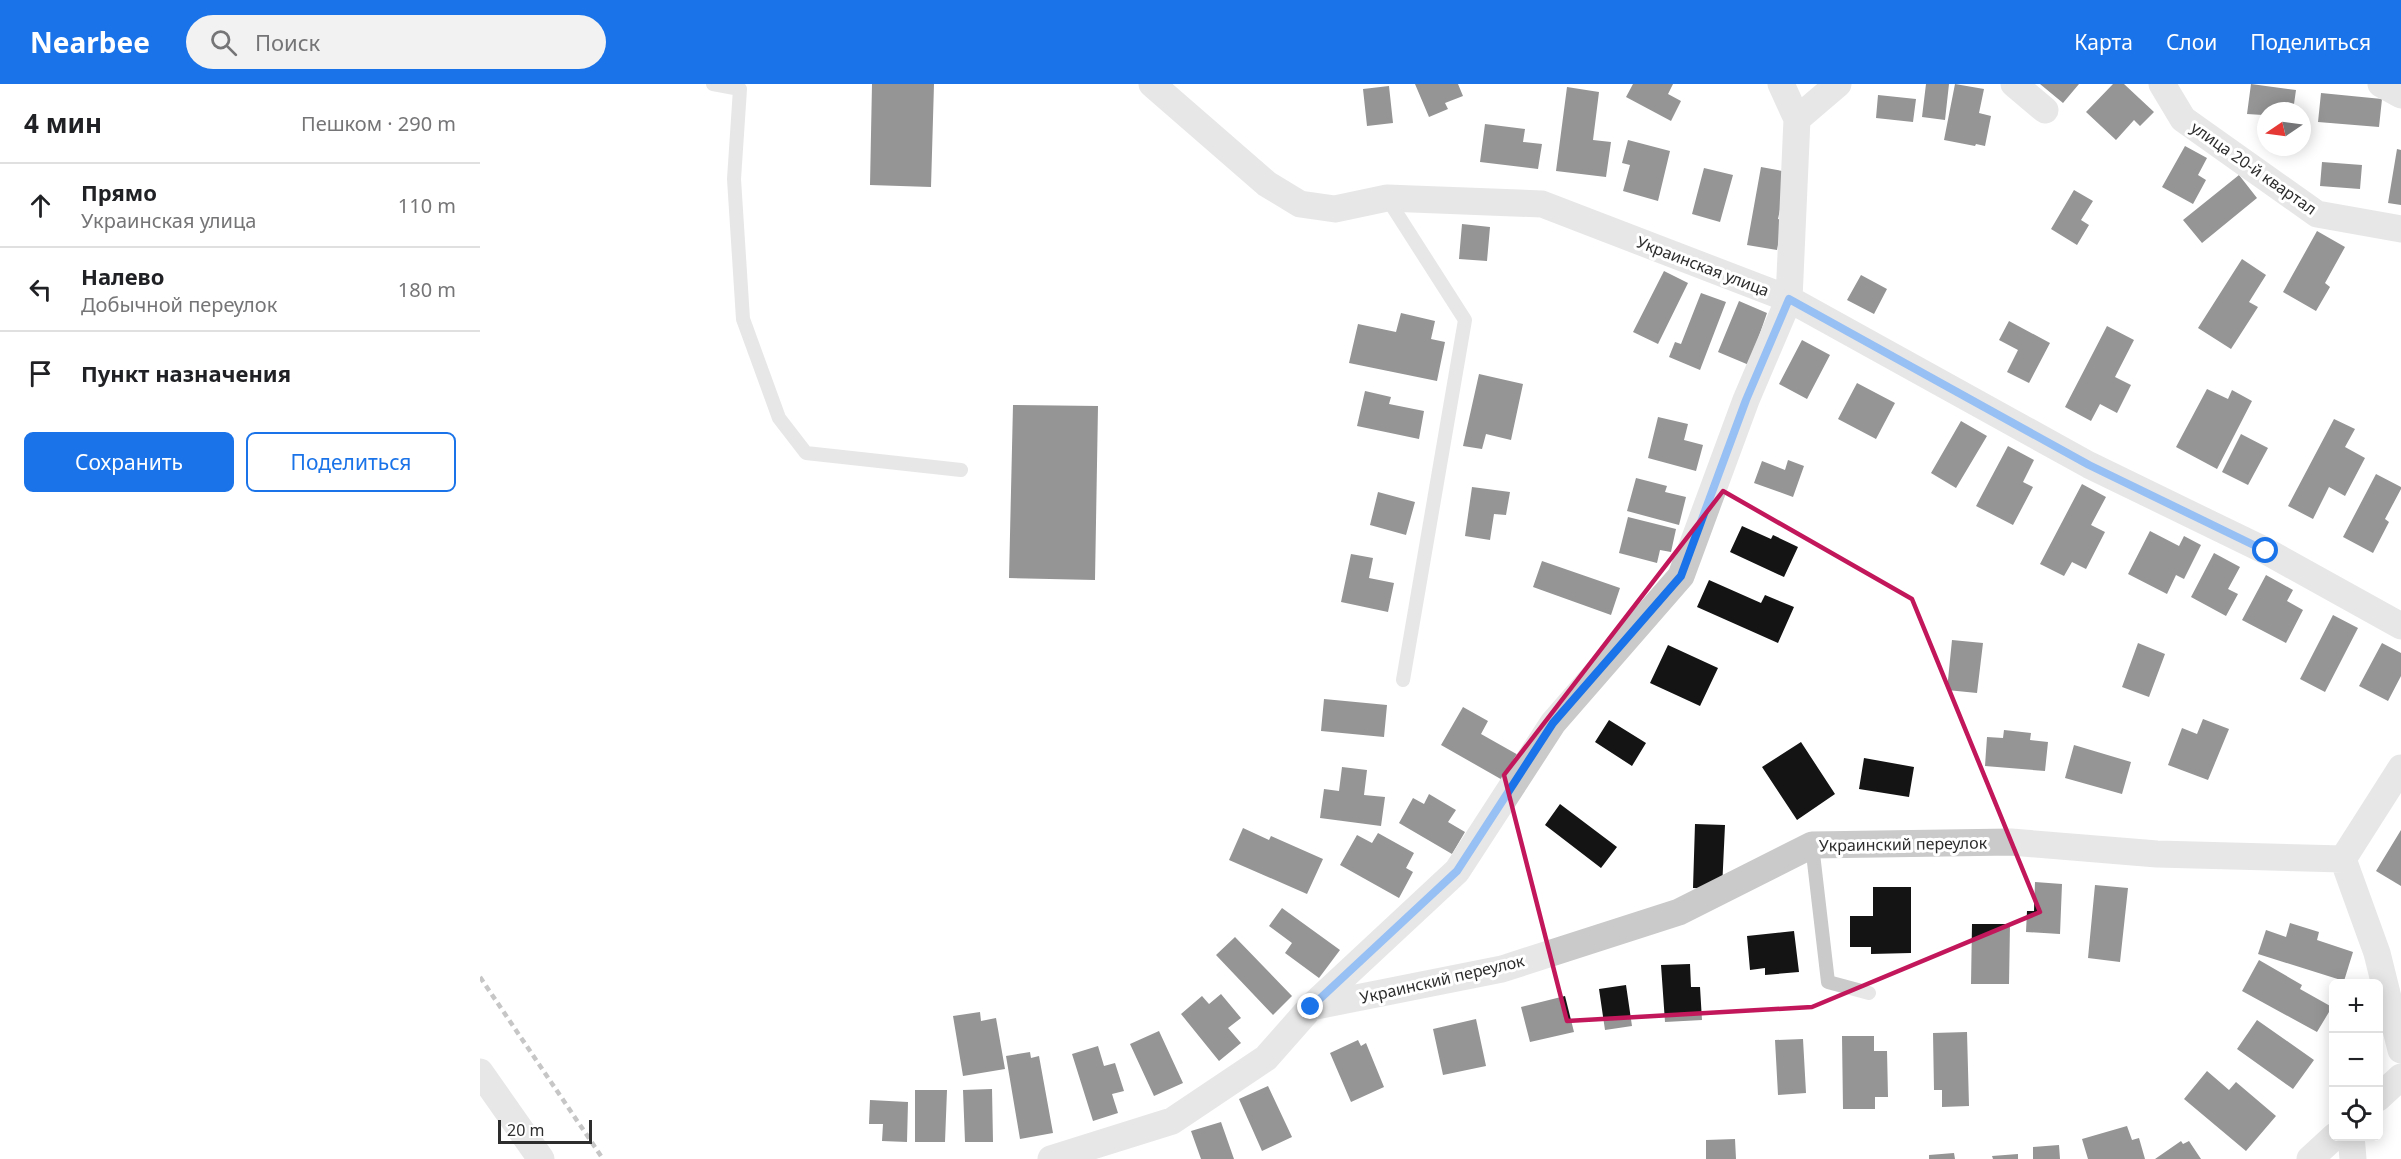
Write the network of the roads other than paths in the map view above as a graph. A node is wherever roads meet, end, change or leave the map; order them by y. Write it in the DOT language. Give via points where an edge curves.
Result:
graph roads {
  1 [pos="713,84"];
  2 [pos="1152,84"];
  3 [pos="1781,84"];
  4 [pos="1838,84"];
  5 [pos="2014,84"];
  6 [pos="2162,84"];
  7 [pos="2381,84"];
  8 [pos="741,86"];
  9 [pos="2401,95"];
  10 [pos="2045,110"];
  11 [pos="1797,119"];
  12 [pos="1387,198"];
  13 [pos="2401,229"];
  14 [pos="1789,299"];
  15 [pos="961,470"];
  16 [pos="2401,626"];
  17 [pos="1403,680"];
  18 [pos="2401,768"];
  19 [pos="1812,845"];
  20 [pos="2343,859"];
  21 [pos="1869,993"];
  22 [pos="1311,1007"];
  23 [pos="2401,1050"];
  24 [pos="480,1072"];
  25 [pos="2401,1077"];
  26 [pos="2383,1094"];
  27 [pos="2331,1141"];
  28 [pos="2351,1141"];
  29 [pos="541,1159"];
  30 [pos="1051,1159"];
  31 [pos="2310,1159"];
  32 [pos="2353,1159"];
  1 -- 8 [label="lane"];
  2 -- 12 [label="street, Украинская улица" via="1267,184 1300,204 1335,209"];
  3 -- 11 [label="street"];
  4 -- 11 [label="street"];
  5 -- 10 [label="street"];
  6 -- 13 [label="street, улица 20-й квартал" via="2183,119 2317,214"];
  7 -- 9 [label="street"];
  8 -- 15 [label="lane" via="734,179 743,319 779,418 806,453"];
  11 -- 14 [label="street"];
  12 -- 14 [label="street, Украинская улица" via="1542,204"];
  12 -- 17 [label="lane" via="1465,320"];
  14 -- 16 [label="street, Украинская улица" via="2089,465 2266,551"];
  14 -- 22 [label="street" via="1746,400 1681,576 1553,723 1457,871"];
  18 -- 20 [label="street"];
  19 -- 20 [label="street, Украинский переулок" via="2012,842 2157,854"];
  19 -- 21 [label="lane" via="1828,982"];
  19 -- 22 [label="street, Украинский переулок" via="1679,912 1502,969"];
  20 -- 23 [label="street" via="2377,953"];
  22 -- 30 [label="street" via="1266,1058 1172,1121"];
  24 -- 29 [label="street"];
  25 -- 26 [label="street"];
  27 -- 31 [label="street"];
  28 -- 32 [label="street"];
}
